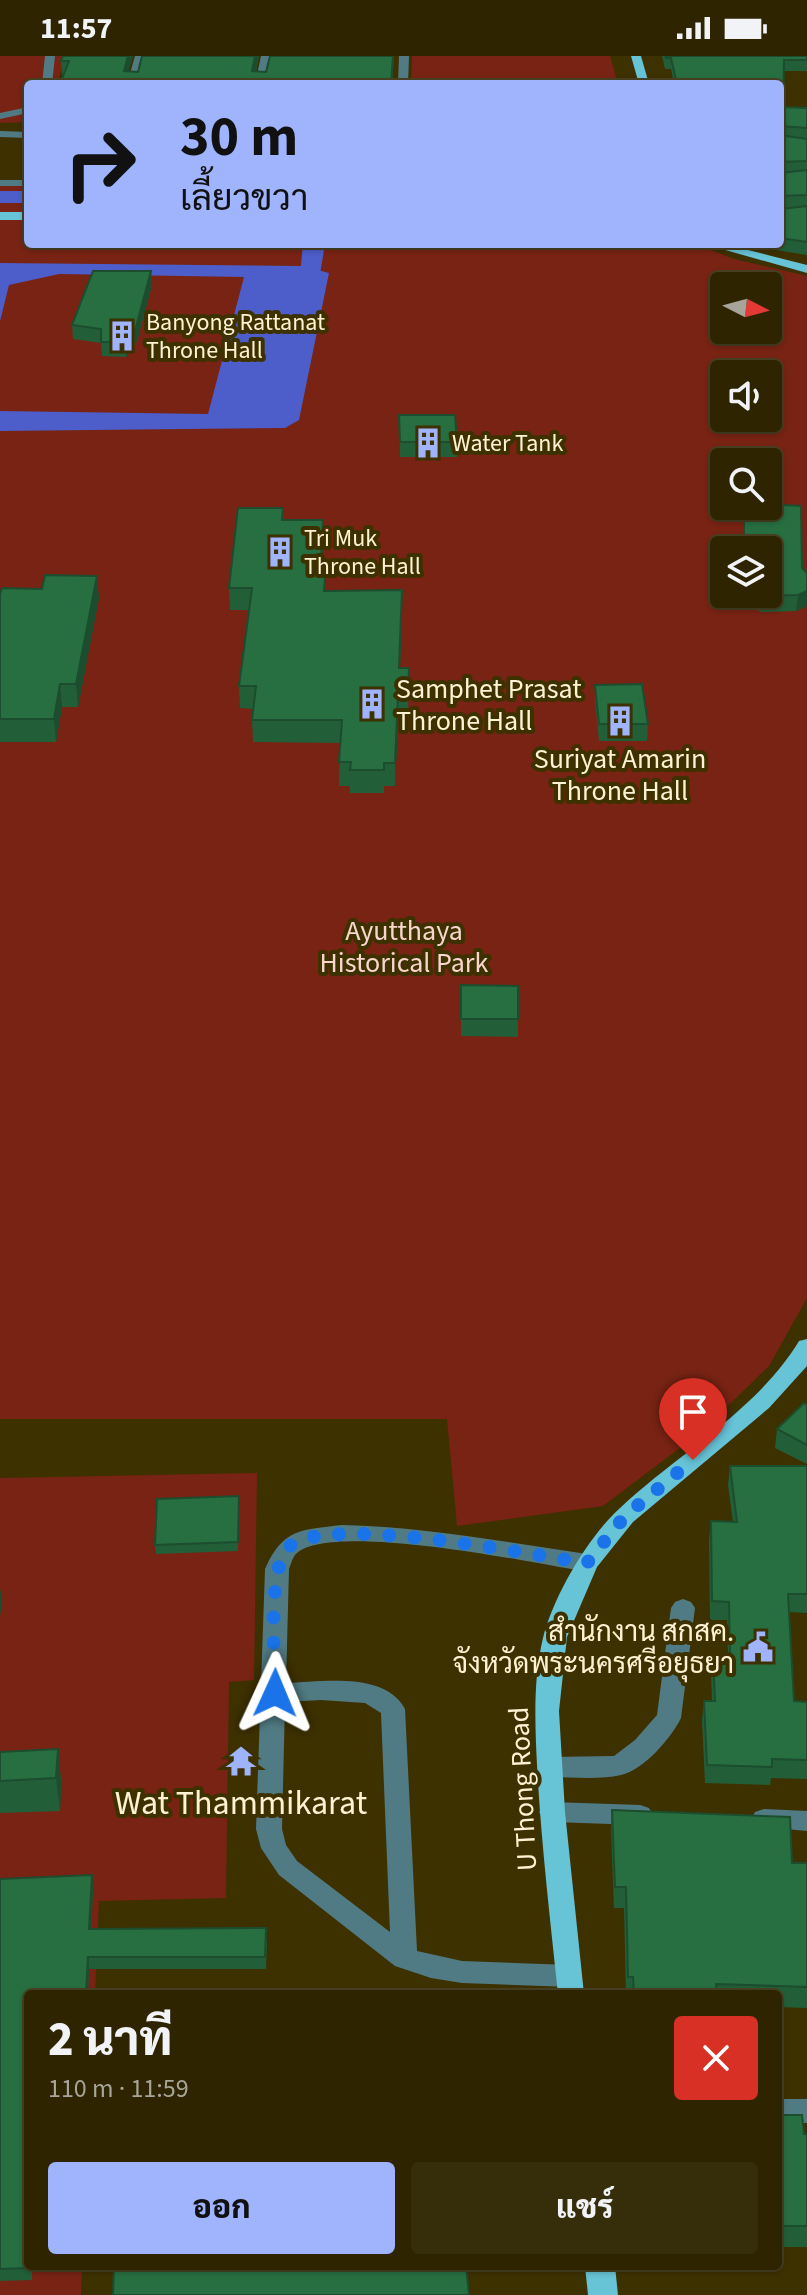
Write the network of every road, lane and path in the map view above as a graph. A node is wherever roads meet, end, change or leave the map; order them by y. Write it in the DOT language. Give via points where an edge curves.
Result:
graph roads {
  1 [pos="50,56"];
  2 [pos="140,56"];
  3 [pos="266,56"];
  4 [pos="404,56"];
  5 [pos="636,56"];
  6 [pos="47,80"];
  7 [pos="133,80"];
  8 [pos="261,80"];
  9 [pos="403,80"];
  10 [pos="643,80"];
  11 [pos="24,111"];
  12 [pos="0,116"];
  13 [pos="0,134"];
  14 [pos="24,135"];
  15 [pos="0,183"];
  16 [pos="24,183"];
  17 [pos="0,216"];
  18 [pos="24,216"];
  19 [pos="726,248"];
  20 [pos="807,269"];
  21 [pos="807,1346"];
  22 [pos="587,1563"];
  23 [pos="683,1608"];
  24 [pos="275,1693"];
  25 [pos="550,1767"];
  26 [pos="552,1812"];
  27 [pos="663,1816"];
  28 [pos="743,1819"];
  29 [pos="807,1821"];
  30 [pos="404,1958"];
  31 [pos="570,1985"];
  32 [pos="782,2111"];
  33 [pos="807,2111"];
  34 [pos="600,2270"];
  35 [pos="603,2295"];
  1 -- 6 [label="street"];
  2 -- 7 [label="street"];
  3 -- 8 [label="street"];
  4 -- 9 [label="street"];
  5 -- 10 [label="main road"];
  11 -- 12 [label="street"];
  13 -- 14 [label="street"];
  15 -- 16 [label="street"];
  17 -- 18 [label="main road"];
  19 -- 20 [label="main road"];
  21 -- 22 [label="main road, U Thong Road" via="761,1403 625,1516"];
  22 -- 24 [label="street" via="391,1533 317,1534 288,1546 277,1569"];
  22 -- 25 [label="main road, U Thong Road" via="555,1637 547,1711"];
  23 -- 25 [label="street" via="669,1718 619,1766"];
  24 -- 30 [label="street" via="269,1829 274,1848 288,1868"];
  24 -- 30 [label="street" via="364,1693 383,1698 393,1709"];
  25 -- 26 [label="main road, U Thong Road"];
  26 -- 27 [label="street"];
  26 -- 31 [label="main road, U Thong Road"];
  28 -- 29 [label="street"];
  30 -- 31 [label="street" via="431,1967"];
  32 -- 33 [label="street"];
  34 -- 35 [label="main road"];
}
